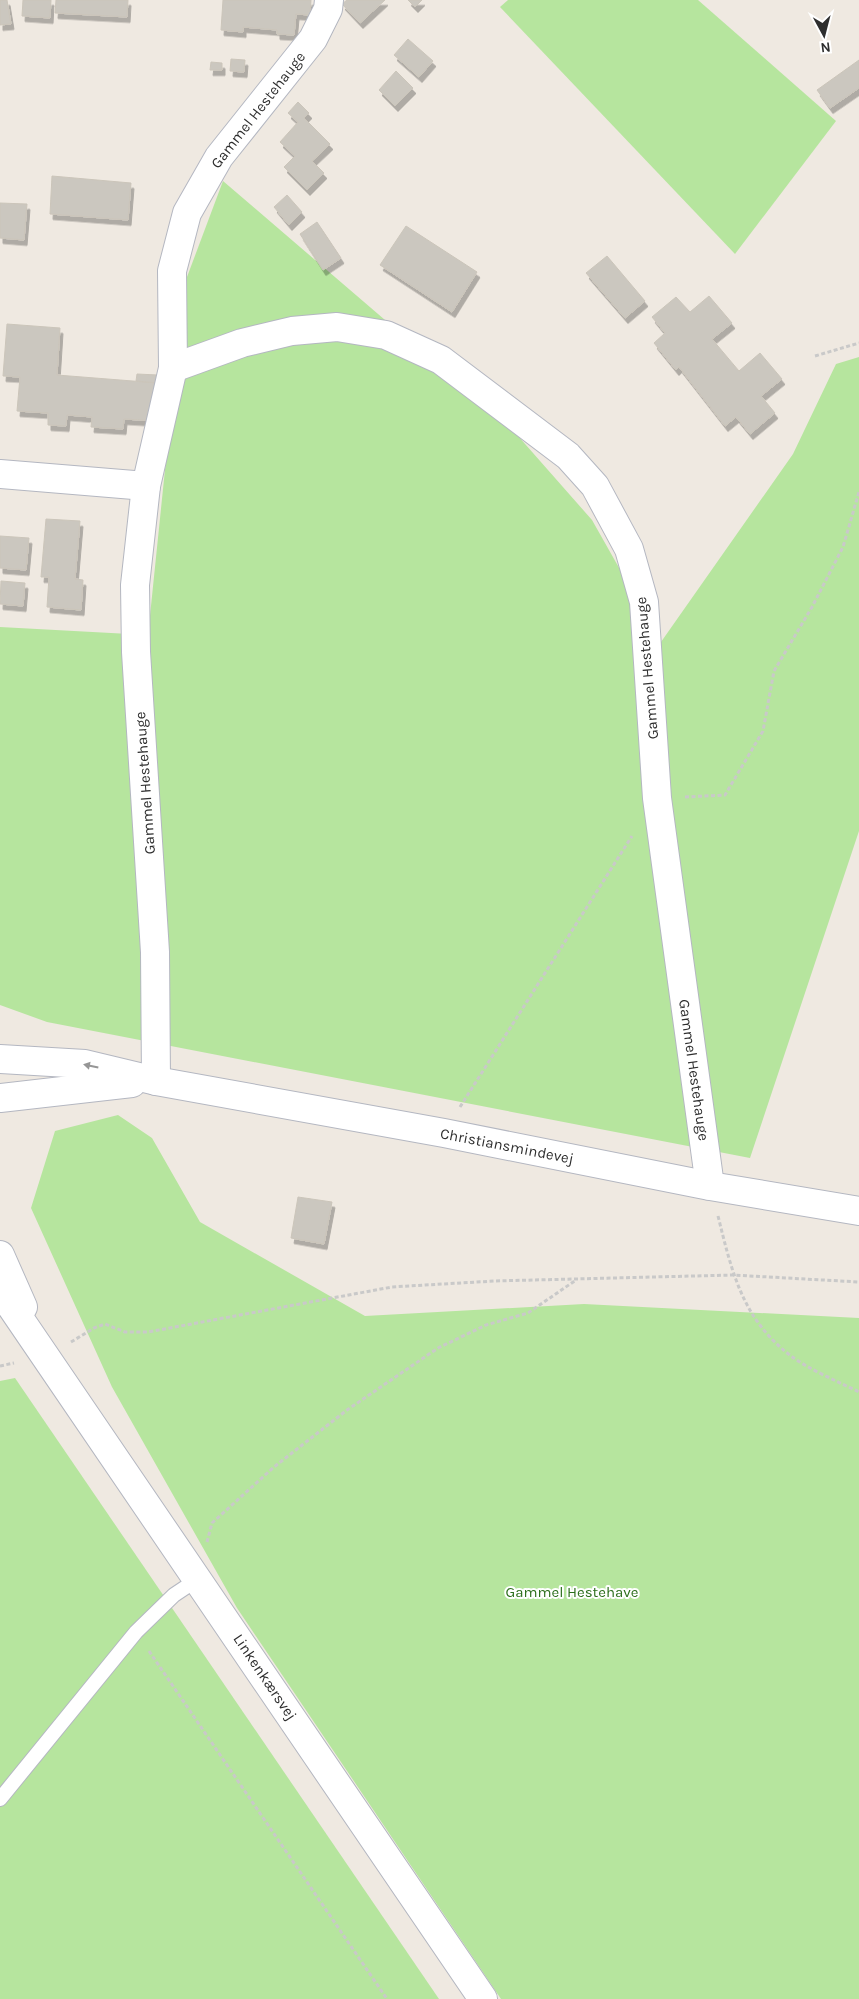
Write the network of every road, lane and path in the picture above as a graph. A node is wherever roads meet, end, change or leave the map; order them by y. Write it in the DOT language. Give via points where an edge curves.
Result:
graph roads {
  1 [pos="329,0"];
  2 [pos="859,343"];
  3 [pos="815,356"];
  4 [pos="173,368"];
  5 [pos="0,474"];
  6 [pos="146,486"];
  7 [pos="859,492"];
  8 [pos="657,798"];
  9 [pos="0,1059"];
  10 [pos="156,1081"];
  11 [pos="0,1098"];
  12 [pos="444,1133"];
  13 [pos="710,1186"];
  14 [pos="859,1212"];
  15 [pos="0,1255"];
  16 [pos="733,1275"];
  17 [pos="577,1278"];
  18 [pos="859,1282"];
  19 [pos="0,1290"];
  20 [pos="45,1357"];
  21 [pos="859,1392"];
  22 [pos="198,1579"];
  23 [pos="136,1632"];
  24 [pos="0,1799"];
  25 [pos="387,1999"];
  26 [pos="483,1999"];
  1 -- 4 [label="street, Gammel Hestehauge" via="313,39 219,157 187,213 172,271"];
  2 -- 3 [label="path"];
  4 -- 6 [label="street, Gammel Hestehauge"];
  4 -- 8 [label="street, Gammel Hestehauge" via="242,343 292,331 337,327 386,335 441,360 568,456 595,486 629,549 644,602"];
  5 -- 6 [label="street"];
  6 -- 10 [label="street, Gammel Hestehauge" via="135,585 136,652 155,952"];
  7 -- 8 [label="path" via="842,546 812,607 774,671 763,731 725,794"];
  8 -- 12 [label="path"];
  8 -- 13 [label="street, Gammel Hestehauge"];
  10 -- 9 [label="street, Christiansmindevej, one-way" via="85,1064"];
  10 -- 11 [label="street, Christiansmindevej"];
  10 -- 12 [label="street, Christiansmindevej"];
  12 -- 13 [label="street, Christiansmindevej"];
  13 -- 14 [label="street, Christiansmindevej"];
  13 -- 16 [label="path"];
  15 -- 20 [label="street, Linkenkærsvej"];
  16 -- 17 [label="path"];
  16 -- 18 [label="path"];
  16 -- 21 [label="path" via="746,1304 765,1332 792,1357"];
  17 -- 20 [label="path" via="392,1287 148,1332 126,1332 105,1324"];
  17 -- 22 [label="path" via="528,1313 486,1325 438,1348 347,1410 274,1466 212,1524"];
  19 -- 20 [label="street, Linkenkærsvej"];
  20 -- 22 [label="street, Linkenkærsvej"];
  22 -- 23 [label="lane" via="174,1595"];
  22 -- 26 [label="street, Linkenkærsvej"];
  23 -- 24 [label="lane"];
  23 -- 25 [label="path"];
}
